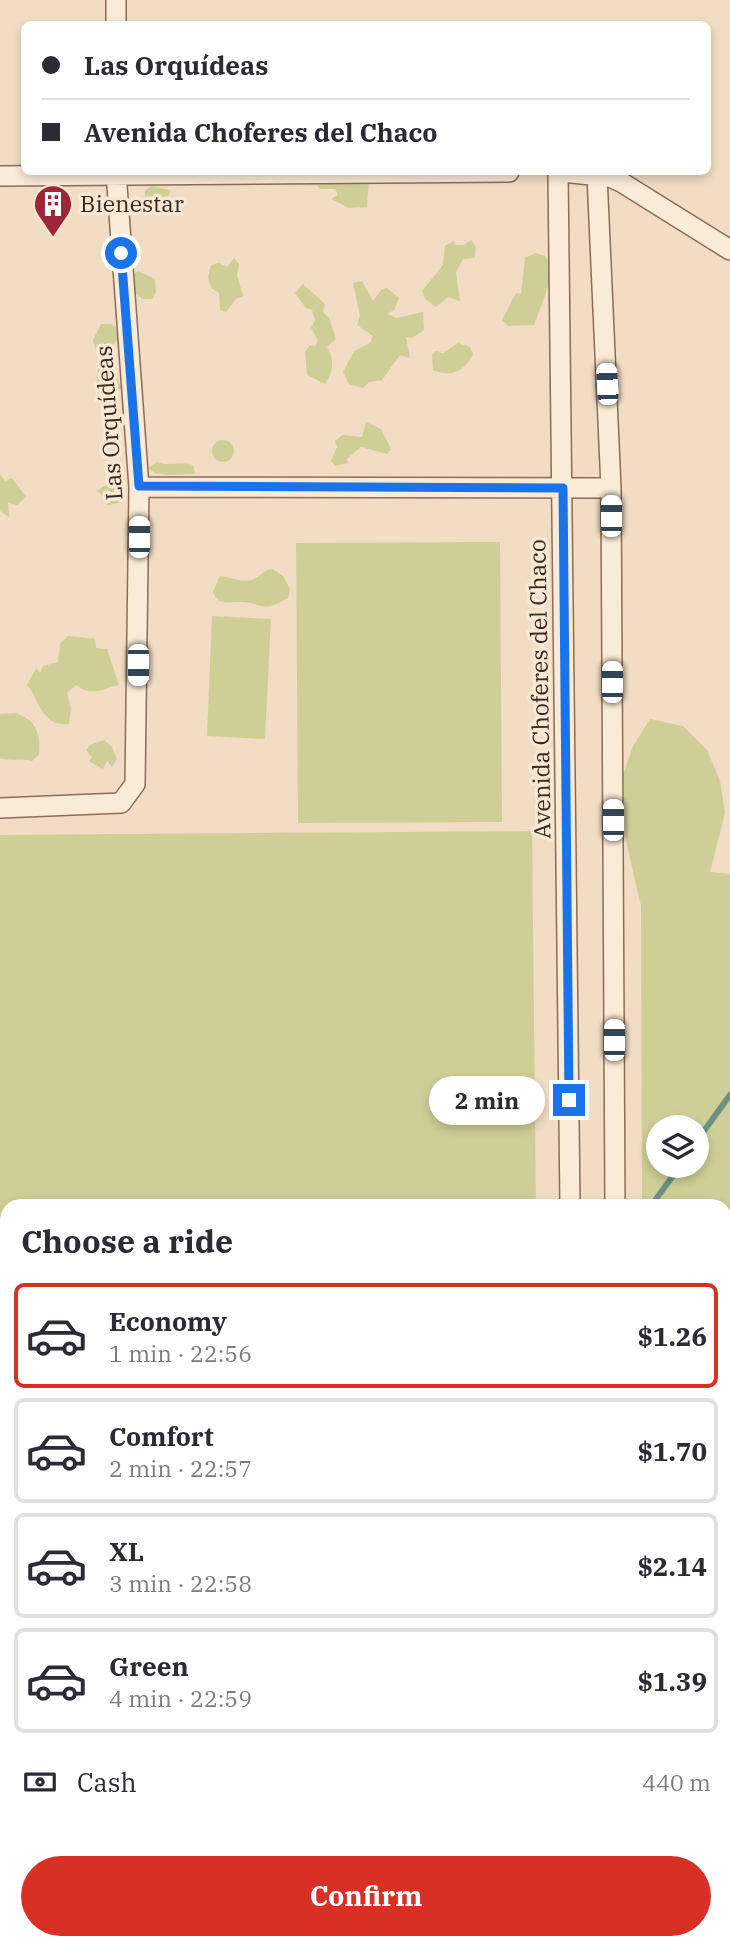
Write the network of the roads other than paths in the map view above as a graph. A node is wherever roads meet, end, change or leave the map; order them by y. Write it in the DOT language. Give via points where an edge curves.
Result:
graph roads {
  1 [pos="116,0"];
  2 [pos="116,21"];
  3 [pos="39,175"];
  4 [pos="116,175"];
  5 [pos="560,175"];
  6 [pos="597,175"];
  7 [pos="0,176"];
  8 [pos="730,250"];
  9 [pos="139,486"];
  10 [pos="563,488"];
  11 [pos="611,488"];
  12 [pos="0,808"];
  13 [pos="570,1199"];
  14 [pos="615,1199"];
  1 -- 2 [label="street"];
  3 -- 7 [label="street"];
  4 -- 9 [label="street, Las Orquídeas"];
  5 -- 10 [label="street, Avenida Choferes del Chaco"];
  6 -- 8 [label="street" via="621,182"];
  6 -- 11 [label="street"];
  9 -- 10 [label="street"];
  9 -- 12 [label="street, Las Orquídeas" via="135,784 121,803"];
  10 -- 11 [label="street"];
  10 -- 13 [label="street, Avenida Choferes del Chaco"];
  11 -- 14 [label="street"];
}
